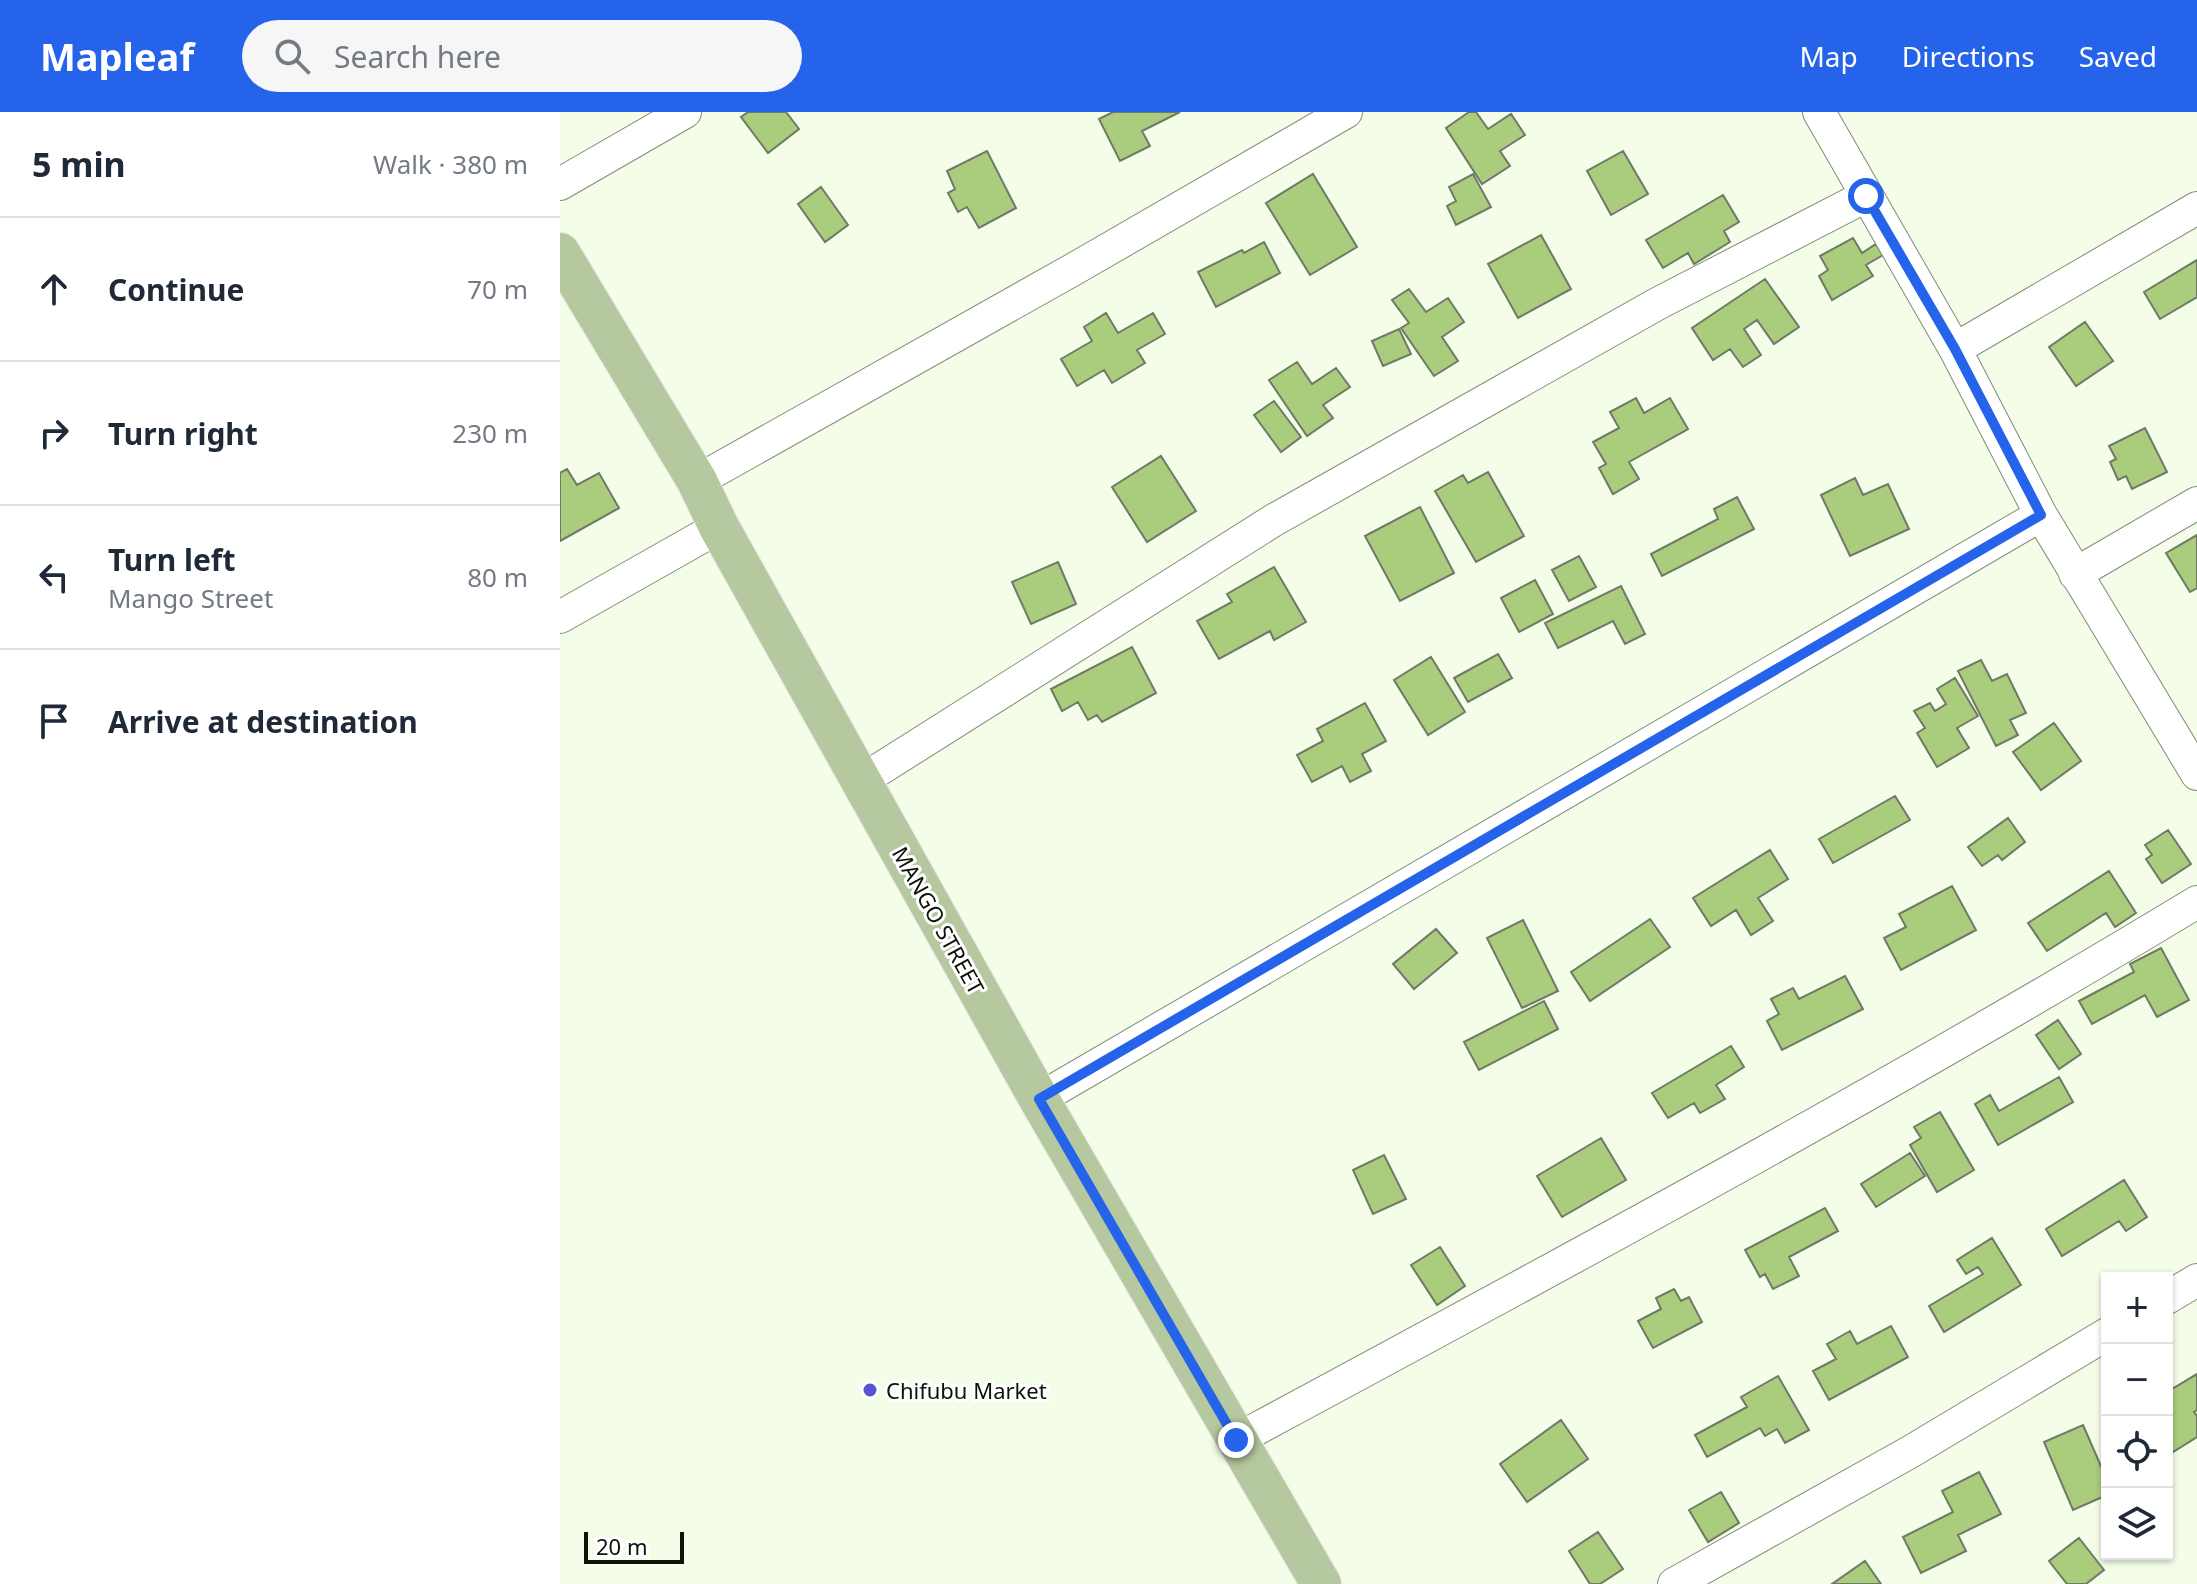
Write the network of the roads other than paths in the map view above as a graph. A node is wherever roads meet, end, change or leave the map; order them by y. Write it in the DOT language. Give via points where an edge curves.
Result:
graph roads {
  1 [pos="685,112"];
  2 [pos="1346,112"];
  3 [pos="1819,112"];
  4 [pos="560,184"];
  5 [pos="1866,196"];
  6 [pos="2197,208"];
  7 [pos="560,253"];
  8 [pos="1955,349"];
  9 [pos="697,481"];
  10 [pos="2197,503"];
  11 [pos="2041,515"];
  12 [pos="719,527"];
  13 [pos="2075,574"];
  14 [pos="560,617"];
  15 [pos="2197,774"];
  16 [pos="861,781"];
  17 [pos="2197,902"];
  18 [pos="1039,1099"];
  19 [pos="2197,1280"];
  20 [pos="2173,1294"];
  21 [pos="2101,1338"];
  22 [pos="1236,1440"];
  23 [pos="1321,1584"];
  24 [pos="1674,1584"];
  1 -- 4 [label="street"];
  2 -- 9 [label="street"];
  3 -- 5 [label="street"];
  5 -- 8 [label="street"];
  5 -- 16 [label="street" via="1657,304 1274,520"];
  6 -- 8 [label="street"];
  7 -- 9 [label="main road, MANGO STREET"];
  8 -- 11 [label="street"];
  9 -- 12 [label="main road, MANGO STREET"];
  10 -- 13 [label="street"];
  11 -- 13 [label="street"];
  11 -- 18 [label="street"];
  12 -- 14 [label="street"];
  12 -- 16 [label="main road, MANGO STREET"];
  13 -- 15 [label="street"];
  16 -- 18 [label="main road, MANGO STREET"];
  17 -- 22 [label="street" via="1721,1179"];
  18 -- 22 [label="main road, MANGO STREET"];
  19 -- 20 [label="street"];
  21 -- 24 [label="street"];
  22 -- 23 [label="main road, MANGO STREET"];
}
